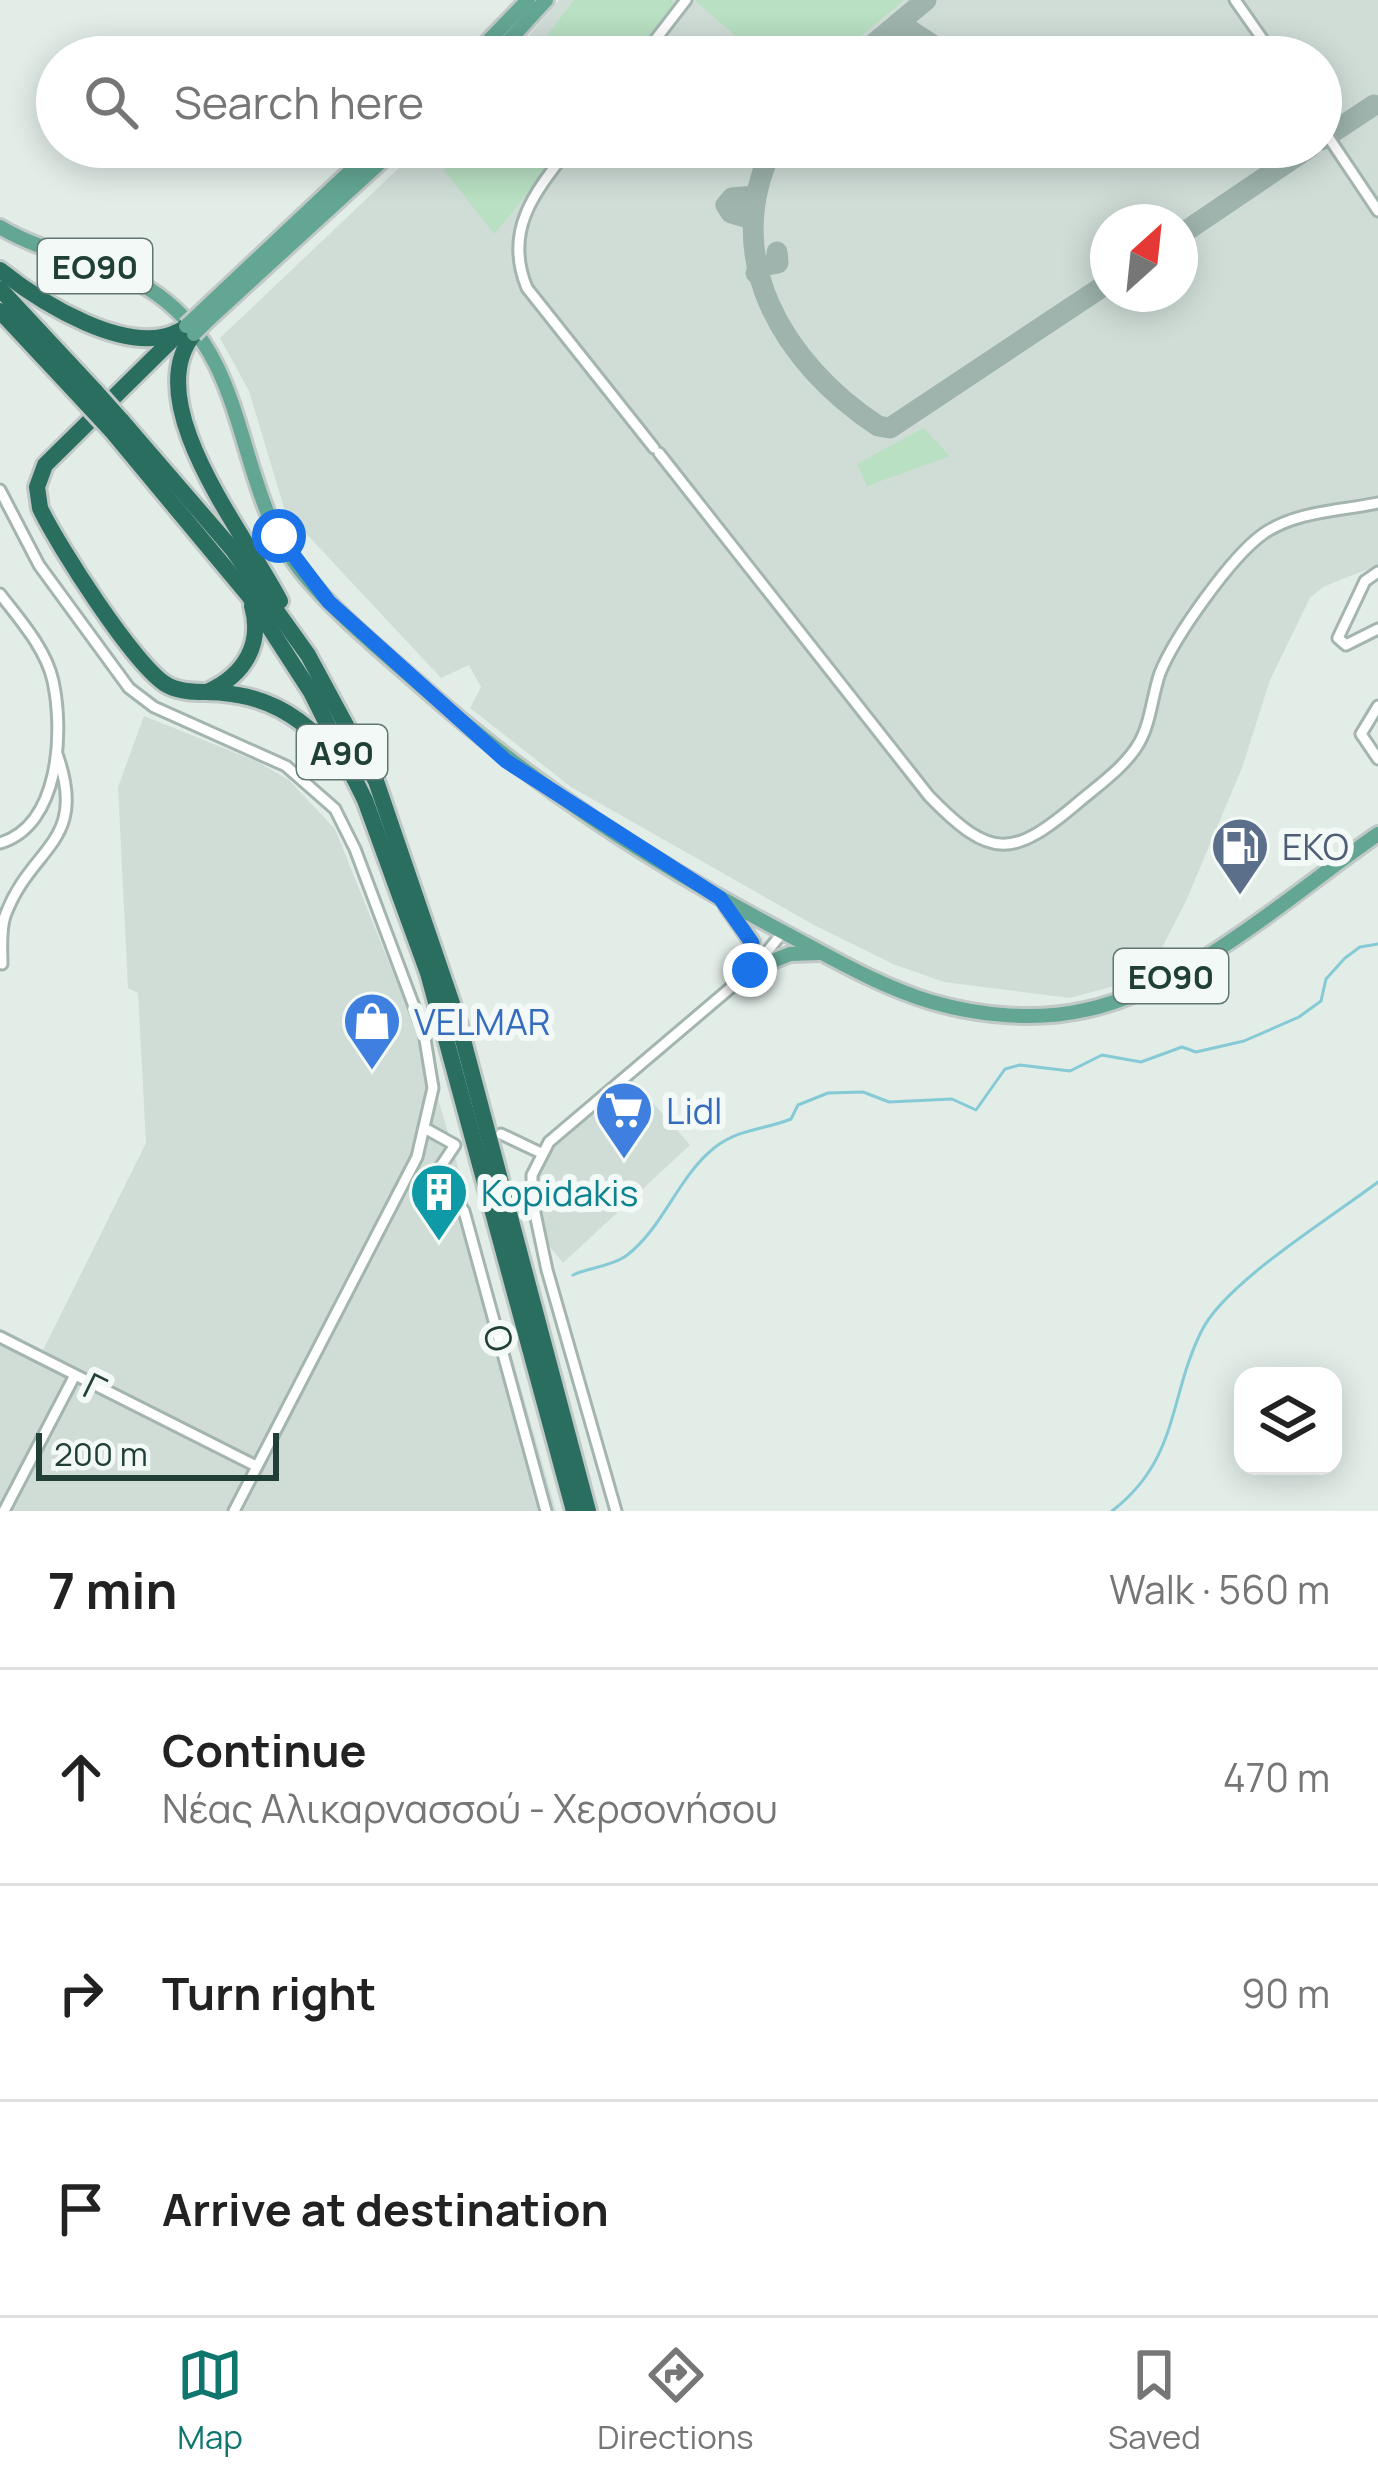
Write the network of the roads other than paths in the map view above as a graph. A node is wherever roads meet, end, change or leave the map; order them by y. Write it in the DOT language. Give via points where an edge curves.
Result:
graph roads {
  1 [pos="528,0"];
  2 [pos="546,0"];
  3 [pos="686,0"];
  4 [pos="1235,0"];
  5 [pos="493,36"];
  6 [pos="513,36"];
  7 [pos="658,36"];
  8 [pos="1260,36"];
  9 [pos="1342,157"];
  10 [pos="355,168"];
  11 [pos="373,168"];
  12 [pos="555,168"];
  13 [pos="1378,211"];
  14 [pos="0,227"];
  15 [pos="0,271"];
  16 [pos="0,289"];
  17 [pos="0,311"];
  18 [pos="205,316"];
  19 [pos="185,334"];
  20 [pos="91,397"];
  21 [pos="116,425"];
  22 [pos="0,490"];
  23 [pos="1378,503"];
  24 [pos="1378,572"];
  25 [pos="0,594"];
  26 [pos="249,596"];
  27 [pos="1378,629"];
  28 [pos="308,656"];
  29 [pos="208,692"];
  30 [pos="1378,706"];
  31 [pos="58,754"];
  32 [pos="1378,759"];
  33 [pos="1378,834"];
  34 [pos="0,843"];
  35 [pos="720,898"];
  36 [pos="411,920"];
  37 [pos="783,932"];
  38 [pos="823,953"];
  39 [pos="2,964"];
  40 [pos="745,975"];
  41 [pos="428,1130"];
  42 [pos="501,1134"];
  43 [pos="542,1153"];
  44 [pos="412,1168"];
  45 [pos="437,1172"];
  46 [pos="0,1337"];
  47 [pos="74,1376"];
  48 [pos="256,1466"];
  49 [pos="4,1511"];
  50 [pos="234,1511"];
  51 [pos="546,1511"];
  52 [pos="574,1511"];
  53 [pos="588,1511"];
  54 [pos="616,1511"];
  1 -- 5 [label="main road"];
  2 -- 6 [label="main road"];
  3 -- 7 [label="street"];
  4 -- 8 [label="street"];
  9 -- 13 [label="street"];
  10 -- 18 [label="main road"];
  11 -- 18 [label="main road"];
  12 -- 23 [label="street" via="524,213 519,266 527,288 929,796 973,837 1001,847 1040,835 1136,748 1165,664 1263,534 1321,512"];
  14 -- 19 [label="main road, ΕΟ90" via="138,283"];
  15 -- 19 [label="highway" via="88,326"];
  16 -- 20 [label="highway, Α90"];
  17 -- 20 [label="highway, Α90"];
  18 -- 19 [label="main road, bridge"];
  19 -- 28 [label="highway" via="179,400 195,452"];
  19 -- 29 [label="highway" via="45,465 38,487 40,508 154,677"];
  19 -- 35 [label="main road, ΕΟ90" via="229,385 279,536 314,586 506,761"];
  20 -- 21 [label="highway, Α90, bridge"];
  21 -- 26 [label="highway, Α90"];
  21 -- 28 [label="highway, Α90" via="233,550"];
  22 -- 41 [label="street" via="39,565 129,688 286,766 334,809 420,1018 434,1088"];
  24 -- 27 [label="street" via="1365,581 1338,638 1346,645"];
  25 -- 31 [label="street" via="53,678"];
  26 -- 29 [label="highway" via="256,625 249,657"];
  26 -- 36 [label="highway, Α90" via="338,744"];
  28 -- 53 [label="highway, Α90" via="376,782 427,918"];
  29 -- 36 [label="highway" via="270,702 321,738 355,792"];
  30 -- 32 [label="street" via="1360,734"];
  31 -- 34 [label="street" via="24,833"];
  31 -- 39 [label="street" via="68,818 7,911"];
  33 -- 38 [label="main road, ΕΟ90" via="1166,980 1085,1010 1015,1015 951,1007"];
  35 -- 37 [label="main road, ΕΟ90"];
  35 -- 40 [label="main road" via="752,943"];
  36 -- 52 [label="highway, Α90"];
  37 -- 38 [label="main road, ΕΟ90"];
  37 -- 40 [label="street"];
  38 -- 40 [label="main road" via="790,953"];
  40 -- 43 [label="street"];
  41 -- 44 [label="street"];
  41 -- 45 [label="street" via="459,1144"];
  42 -- 43 [label="street"];
  43 -- 54 [label="street" via="530,1185 540,1237"];
  44 -- 45 [label="street"];
  44 -- 48 [label="street"];
  45 -- 51 [label="street, Ο" via="464,1210"];
  46 -- 47 [label="street, Γ"];
  47 -- 48 [label="street, Γ"];
  47 -- 49 [label="street"];
  48 -- 50 [label="street"];
}
